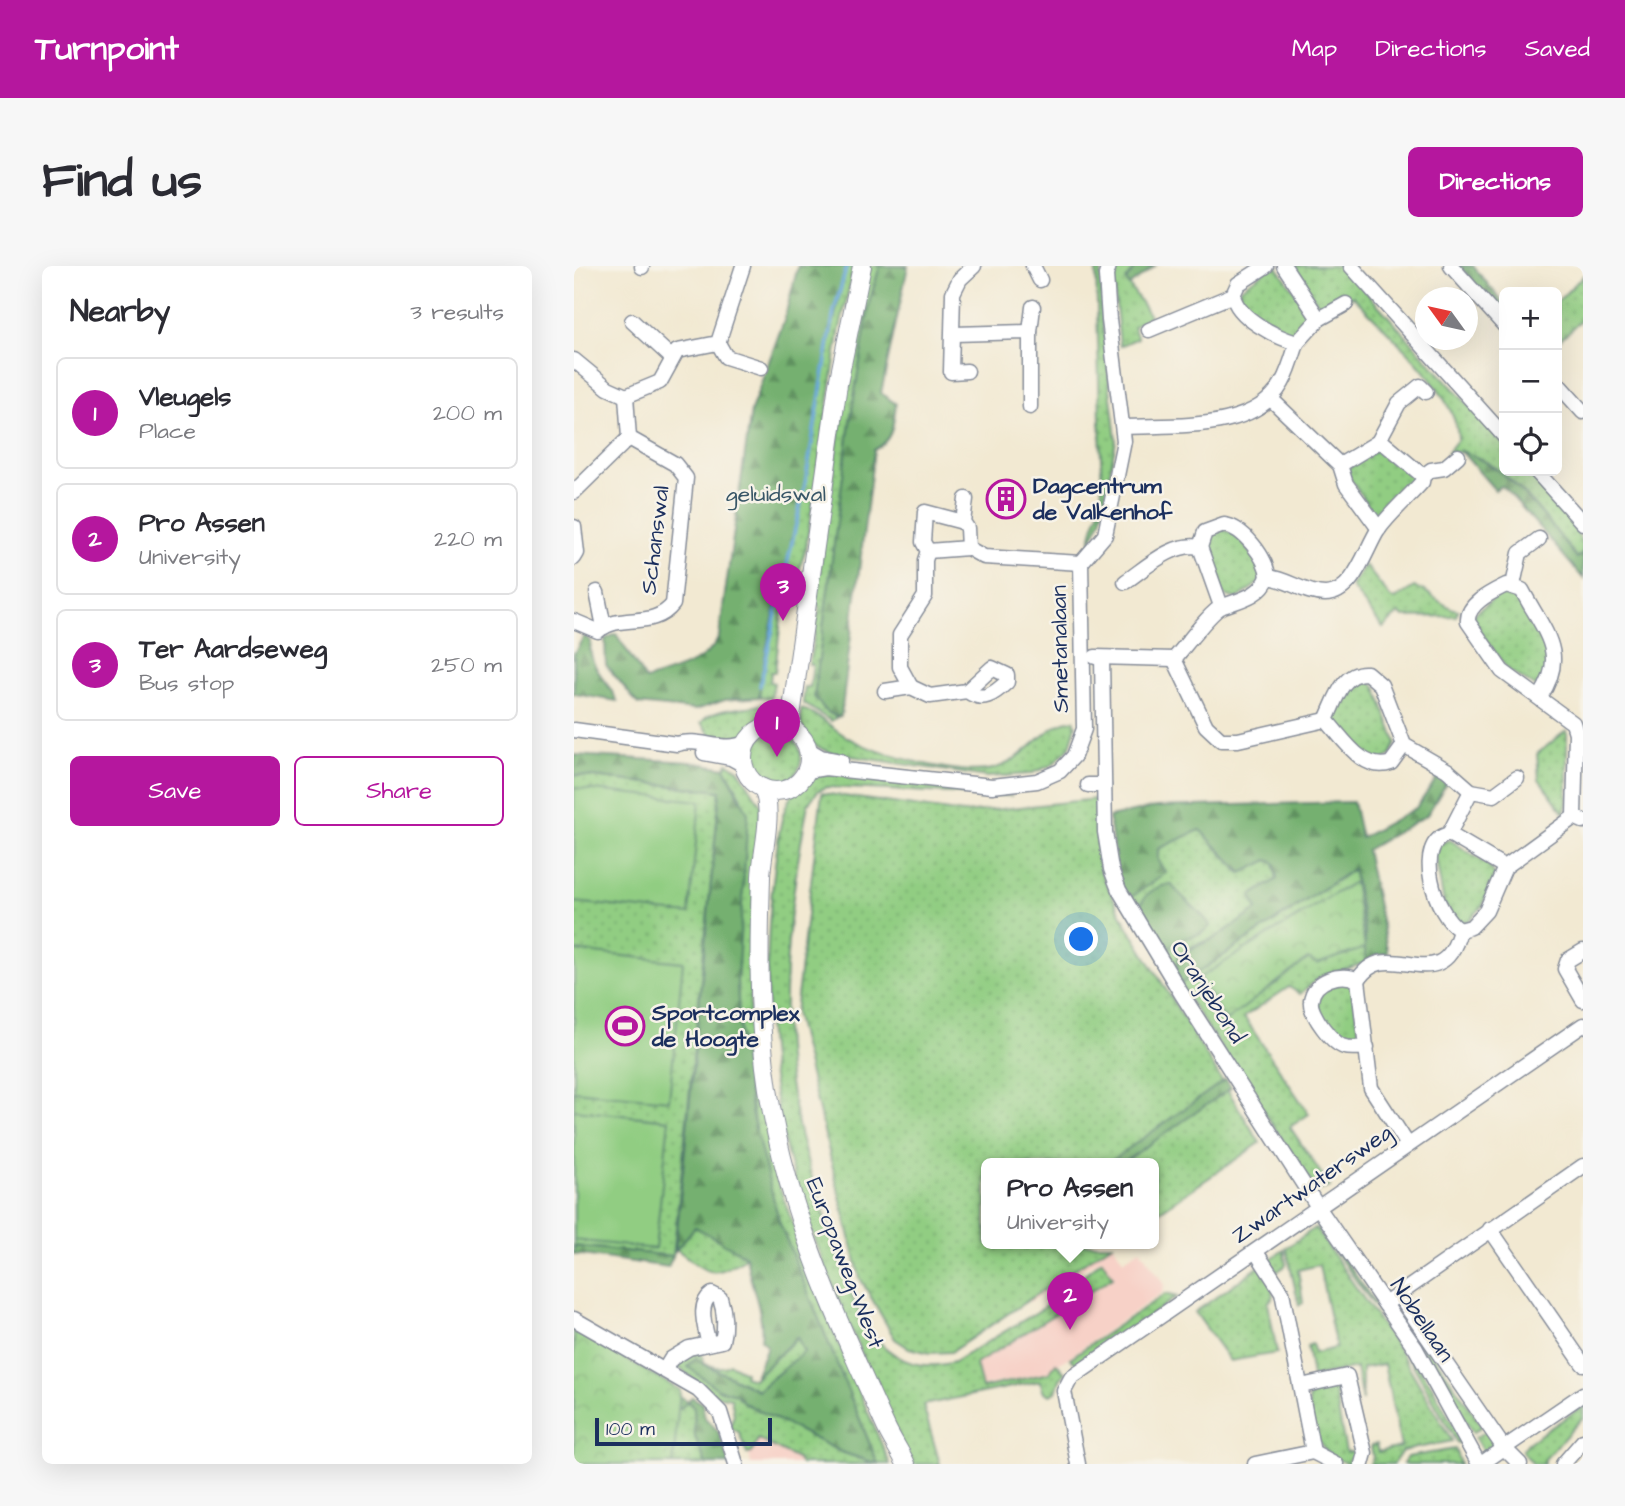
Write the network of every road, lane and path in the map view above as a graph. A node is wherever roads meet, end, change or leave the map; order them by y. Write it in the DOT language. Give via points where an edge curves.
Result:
graph roads {
  1 [pos="743,266"];
  2 [pos="862,266"];
  3 [pos="974,266"];
  4 [pos="1033,266"];
  5 [pos="1109,266"];
  6 [pos="1266,266"];
  7 [pos="1284,266"];
  8 [pos="1351,266"];
  9 [pos="1451,266"];
  10 [pos="1040,279"];
  11 [pos="1233,295"];
  12 [pos="1346,304"];
  13 [pos="1033,307"];
  14 [pos="1319,319"];
  15 [pos="1499,319"];
  16 [pos="632,321"];
  17 [pos="1149,330"];
  18 [pos="1030,332"];
  19 [pos="954,334"];
  20 [pos="718,343"];
  21 [pos="1297,343"];
  22 [pos="672,358"];
  23 [pos="574,360"];
  24 [pos="761,368"];
  25 [pos="967,371"];
  26 [pos="1562,389"];
  27 [pos="1426,392"];
  28 [pos="626,396"];
  29 [pos="1271,399"];
  30 [pos="1030,407"];
  31 [pos="1583,412"];
  32 [pos="1124,427"];
  33 [pos="1499,430"];
  34 [pos="629,438"];
  35 [pos="1378,442"];
  36 [pos="1458,456"];
  37 [pos="1340,465"];
  38 [pos="1423,475"];
  39 [pos="1541,476"];
  40 [pos="574,492"];
  41 [pos="966,499"];
  42 [pos="963,522"];
  43 [pos="1583,523"];
  44 [pos="574,527"];
  45 [pos="1379,529"];
  46 [pos="1539,539"];
  47 [pos="1200,547"];
  48 [pos="968,548"];
  49 [pos="928,551"];
  50 [pos="574,558"];
  51 [pos="1081,563"];
  52 [pos="809,570"];
  53 [pos="1268,577"];
  54 [pos="1125,582"];
  55 [pos="1513,585"];
  56 [pos="597,592"];
  57 [pos="1221,606"];
  58 [pos="574,621"];
  59 [pos="604,627"];
  60 [pos="1083,657"];
  61 [pos="1102,658"];
  62 [pos="1174,659"];
  63 [pos="911,687"];
  64 [pos="885,691"];
  65 [pos="967,691"];
  66 [pos="1540,697"];
  67 [pos="1103,715"];
  68 [pos="1085,716"];
  69 [pos="1326,720"];
  70 [pos="771,725"];
  71 [pos="793,729"];
  72 [pos="574,730"];
  73 [pos="747,742"];
  74 [pos="677,744"];
  75 [pos="1404,744"];
  76 [pos="809,750"];
  77 [pos="744,765"];
  78 [pos="807,771"];
  79 [pos="883,772"];
  80 [pos="1517,778"];
  81 [pos="1088,785"];
  82 [pos="1104,785"];
  83 [pos="763,788"];
  84 [pos="785,790"];
  85 [pos="1471,791"];
  86 [pos="1578,819"];
  87 [pos="1450,834"];
  88 [pos="1505,867"];
  89 [pos="762,900"];
  90 [pos="1460,930"];
  91 [pos="1583,951"];
  92 [pos="1358,981"];
  93 [pos="1583,1000"];
  94 [pos="1583,1025"];
  95 [pos="1367,1046"];
  96 [pos="1408,1146"];
  97 [pos="1583,1166"];
  98 [pos="1318,1207"];
  99 [pos="1490,1229"];
  100 [pos="1256,1252"];
  101 [pos="1398,1294"];
  102 [pos="1385,1304"];
  103 [pos="574,1319"];
  104 [pos="708,1341"];
  105 [pos="1583,1364"];
  106 [pos="665,1369"];
  107 [pos="1301,1386"];
  108 [pos="1583,1394"];
  109 [pos="887,1430"];
  110 [pos="1583,1441"];
  111 [pos="1504,1448"];
  112 [pos="1313,1452"];
  113 [pos="736,1464"];
  114 [pos="896,1464"];
  115 [pos="906,1464"];
  116 [pos="1078,1464"];
  117 [pos="1255,1464"];
  118 [pos="1336,1464"];
  119 [pos="1362,1464"];
  120 [pos="1480,1464"];
  121 [pos="1520,1464"];
  122 [pos="1563,1464"];
  1 -- 20 [label="street"];
  2 -- 52 [label="main road" via="845,336"];
  3 -- 19 [label="street" via="955,288"];
  4 -- 10 [label="street"];
  5 -- 32 [label="street, Smetanalaan" via="1109,320"];
  6 -- 11 [label="street" via="1238,285"];
  7 -- 14 [label="street"];
  8 -- 33 [label="street"];
  9 -- 15 [label="street"];
  11 -- 17 [label="street"];
  11 -- 21 [label="street" via="1242,311 1274,334"];
  12 -- 14 [label="street"];
  13 -- 18 [label="street"];
  14 -- 21 [label="street"];
  16 -- 22 [label="street"];
  18 -- 19 [label="street"];
  18 -- 30 [label="street"];
  19 -- 25 [label="street" via="951,372"];
  20 -- 22 [label="street" via="677,351"];
  20 -- 24 [label="street" via="726,357"];
  21 -- 29 [label="street"];
  22 -- 28 [label="street" via="660,382"];
  23 -- 28 [label="street" via="608,388"];
  26 -- 31 [label="street"];
  27 -- 35 [label="street" via="1420,386 1407,394"];
  28 -- 34 [label="street"];
  29 -- 32 [label="street" via="1238,418"];
  29 -- 37 [label="street"];
  32 -- 51 [label="street, Smetanalaan" via="1105,535"];
  34 -- 40 [label="street"];
  34 -- 59 [label="street, Schanswal" via="675,464 686,478 675,591 666,614"];
  35 -- 37 [label="street"];
  35 -- 38 [label="street"];
  36 -- 38 [label="street" via="1444,468"];
  37 -- 45 [label="street" via="1346,484"];
  38 -- 45 [label="street" via="1422,482"];
  39 -- 43 [label="street"];
  41 -- 42 [label="street"];
  42 -- 48 [label="street"];
  42 -- 49 [label="street" via="925,512 923,542"];
  44 -- 50 [label="street"];
  45 -- 53 [label="street" via="1351,579 1329,594"];
  46 -- 55 [label="street" via="1520,553"];
  47 -- 53 [label="street" via="1210,528 1234,527 1266,566"];
  47 -- 54 [label="street" via="1174,550"];
  47 -- 57 [label="street"];
  48 -- 49 [label="street"];
  48 -- 51 [label="street" via="984,556"];
  49 -- 63 [label="street" via="925,596 900,635 900,667"];
  51 -- 60 [label="street, Smetanalaan"];
  52 -- 70 [label="main road" via="779,713"];
  52 -- 71 [label="main road"];
  53 -- 57 [label="street" via="1264,586 1238,603"];
  55 -- 66 [label="street" via="1522,590 1555,657 1554,672"];
  55 -- 66 [label="street" via="1502,586 1475,604 1467,618 1502,671"];
  56 -- 59 [label="street"];
  57 -- 62 [label="street"];
  58 -- 59 [label="street, Schanswal" via="593,631"];
  60 -- 61 [label="street"];
  60 -- 68 [label="street, Smetanalaan"];
  61 -- 62 [label="street"];
  61 -- 67 [label="street, Oranjebond"];
  62 -- 69 [label="street" via="1206,726 1221,740"];
  63 -- 64 [label="street"];
  63 -- 65 [label="street" via="930,696"];
  66 -- 86 [label="street" via="1575,728"];
  67 -- 68 [label="street"];
  67 -- 82 [label="street, Oranjebond"];
  68 -- 79 [label="street, Smetanalaan" via="1074,756 1060,771 1037,781 992,786"];
  69 -- 75 [label="street" via="1370,764 1391,763"];
  69 -- 75 [label="street" via="1347,680 1356,673 1367,673 1381,685"];
  70 -- 71 [label="main road"];
  70 -- 73 [label="main road"];
  71 -- 76 [label="main road"];
  72 -- 74 [label="street"];
  73 -- 74 [label="street" via="732,748"];
  73 -- 77 [label="main road"];
  74 -- 77 [label="street"];
  75 -- 85 [label="street"];
  76 -- 78 [label="main road"];
  76 -- 79 [label="street, Smetanalaan"];
  77 -- 83 [label="main road" via="751,779"];
  78 -- 79 [label="street, Smetanalaan"];
  78 -- 84 [label="main road"];
  80 -- 85 [label="street" via="1494,795"];
  81 -- 82 [label="street"];
  82 -- 98 [label="street, Oranjebond" via="1107,853 1131,914"];
  83 -- 84 [label="main road"];
  83 -- 89 [label="main road, Europaweg-West" via="768,802"];
  84 -- 89 [label="main road, Europaweg-West" via="778,806"];
  85 -- 87 [label="street"];
  86 -- 88 [label="street"];
  87 -- 88 [label="street"];
  87 -- 90 [label="street" via="1434,841 1428,855 1439,908"];
  88 -- 90 [label="street" via="1486,911 1471,927"];
  89 -- 109 [label="main road, Europaweg-West" via="761,1026 782,1164 814,1263"];
  90 -- 92 [label="street" via="1451,951 1434,965 1378,962 1368,966"];
  91 -- 93 [label="street" via="1568,960 1565,969"];
  92 -- 95 [label="street"];
  92 -- 95 [label="street" via="1341,976 1325,981 1310,1003 1339,1045"];
  94 -- 96 [label="street, Zwartwatersweg"];
  95 -- 96 [label="street" via="1373,1093"];
  96 -- 98 [label="street, Zwartwatersweg"];
  97 -- 99 [label="street"];
  98 -- 100 [label="street, Zwartwatersweg"];
  98 -- 102 [label="street, Nobellaan"];
  99 -- 101 [label="street"];
  99 -- 105 [label="street"];
  100 -- 107 [label="street" via="1282,1292"];
  100 -- 116 [label="street, Zwartwatersweg" via="1068,1382 1064,1395"];
  101 -- 102 [label="street"];
  101 -- 111 [label="street, Nobellaan"];
  102 -- 120 [label="street, Nobellaan" via="1441,1391"];
  103 -- 106 [label="street"];
  104 -- 106 [label="street" via="682,1352"];
  106 -- 113 [label="street" via="698,1390 720,1412"];
  107 -- 112 [label="street"];
  107 -- 119 [label="street" via="1348,1376 1365,1453"];
  108 -- 111 [label="street"];
  109 -- 114 [label="main road, Europaweg-West"];
  109 -- 115 [label="main road, Europaweg-West"];
  110 -- 122 [label="street"];
  111 -- 120 [label="street"];
  111 -- 121 [label="street, Nobellaan"];
  112 -- 117 [label="street"];
  112 -- 118 [label="street"];
}
